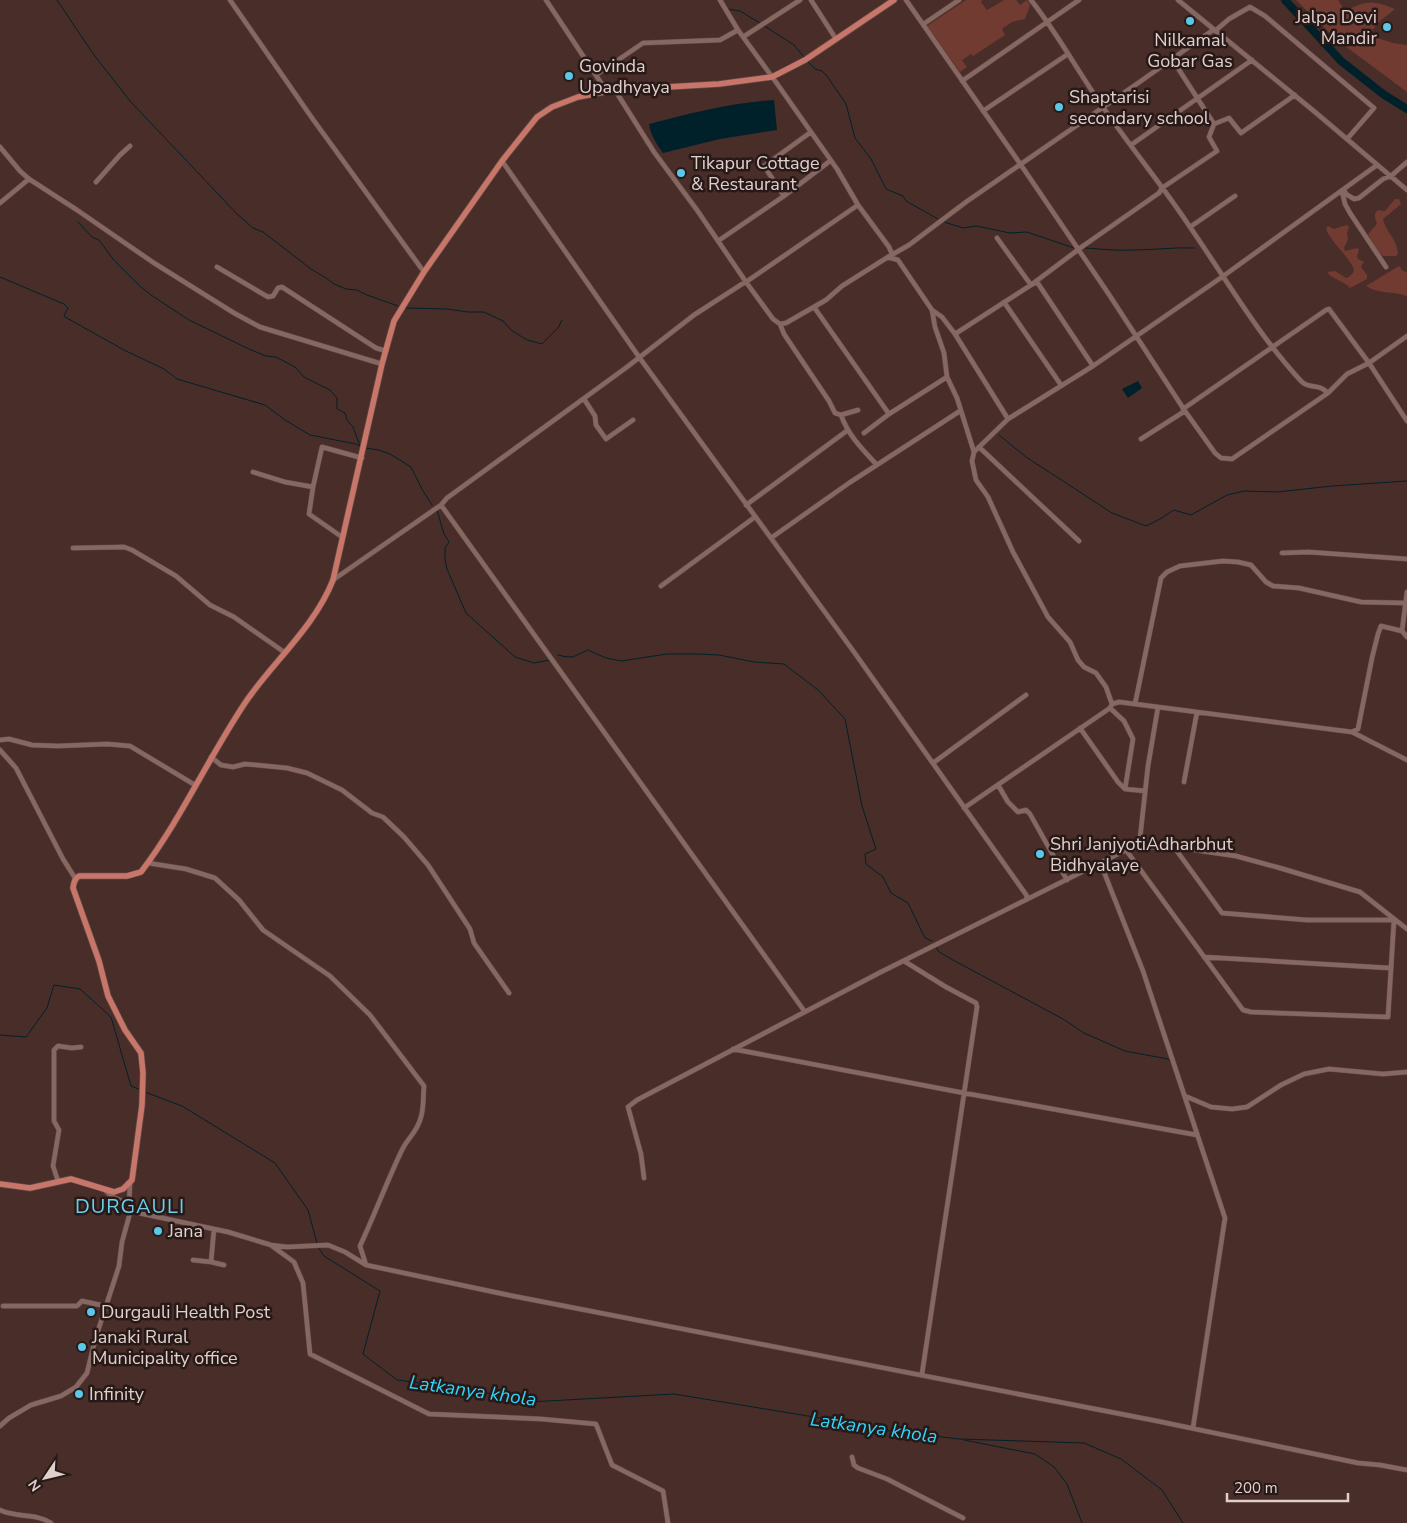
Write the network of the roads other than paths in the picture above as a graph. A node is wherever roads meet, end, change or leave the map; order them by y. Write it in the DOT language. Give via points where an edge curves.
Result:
graph roads {
  1 [pos="230,0"];
  2 [pos="546,0"];
  3 [pos="720,0"];
  4 [pos="800,0"];
  5 [pos="811,0"];
  6 [pos="894,0"];
  7 [pos="906,0"];
  8 [pos="959,0"];
  9 [pos="1031,0"];
  10 [pos="1079,0"];
  11 [pos="1178,0"];
  12 [pos="1048,22"];
  13 [pos="925,23"];
  14 [pos="738,30"];
  15 [pos="1214,30"];
  16 [pos="743,37"];
  17 [pos="836,39"];
  18 [pos="1068,54"];
  19 [pos="1172,59"];
  20 [pos="1252,60"];
  21 [pos="596,75"];
  22 [pos="772,77"];
  23 [pos="962,81"];
  24 [pos="615,90"];
  25 [pos="607,92"];
  26 [pos="1295,95"];
  27 [pos="1198,98"];
  28 [pos="1102,107"];
  29 [pos="983,111"];
  30 [pos="1214,124"];
  31 [pos="811,132"];
  32 [pos="1347,139"];
  33 [pos="1130,145"];
  34 [pos="130,146"];
  35 [pos="0,147"];
  36 [pos="830,160"];
  37 [pos="502,162"];
  38 [pos="1407,162"];
  39 [pos="1021,165"];
  40 [pos="1377,165"];
  41 [pos="1391,176"];
  42 [pos="29,179"];
  43 [pos="96,182"];
  44 [pos="1162,188"];
  45 [pos="1343,190"];
  46 [pos="1407,190"];
  47 [pos="784,196"];
  48 [pos="1235,196"];
  49 [pos="0,203"];
  50 [pos="858,205"];
  51 [pos="1190,227"];
  52 [pos="998,238"];
  53 [pos="718,241"];
  54 [pos="1079,250"];
  55 [pos="890,255"];
  56 [pos="217,267"];
  57 [pos="1386,267"];
  58 [pos="424,272"];
  59 [pos="1222,277"];
  60 [pos="746,282"];
  61 [pos="1031,285"];
  62 [pos="1004,302"];
  63 [pos="814,307"];
  64 [pos="932,310"];
  65 [pos="780,324"];
  66 [pos="955,334"];
  67 [pos="1135,336"];
  68 [pos="1407,336"];
  69 [pos="1274,348"];
  70 [pos="386,351"];
  71 [pos="639,357"];
  72 [pos="1369,363"];
  73 [pos="382,364"];
  74 [pos="1092,366"];
  75 [pos="947,377"];
  76 [pos="1061,385"];
  77 [pos="1328,393"];
  78 [pos="584,398"];
  79 [pos="858,410"];
  80 [pos="1184,410"];
  81 [pos="960,411"];
  82 [pos="889,414"];
  83 [pos="841,415"];
  84 [pos="1008,419"];
  85 [pos="633,420"];
  86 [pos="1406,420"];
  87 [pos="848,430"];
  88 [pos="864,433"];
  89 [pos="1141,439"];
  90 [pos="980,447"];
  91 [pos="974,452"];
  92 [pos="362,458"];
  93 [pos="876,465"];
  94 [pos="253,472"];
  95 [pos="313,487"];
  96 [pos="746,504"];
  97 [pos="441,505"];
  98 [pos="755,517"];
  99 [pos="342,537"];
  100 [pos="771,538"];
  101 [pos="1078,541"];
  102 [pos="73,548"];
  103 [pos="1282,553"];
  104 [pos="1407,559"];
  105 [pos="333,580"];
  106 [pos="660,586"];
  107 [pos="1407,592"];
  108 [pos="1406,603"];
  109 [pos="1402,631"];
  110 [pos="1407,637"];
  111 [pos="284,652"];
  112 [pos="1026,696"];
  113 [pos="1135,704"];
  114 [pos="1111,706"];
  115 [pos="1158,707"];
  116 [pos="1197,712"];
  117 [pos="1080,728"];
  118 [pos="1352,732"];
  119 [pos="0,740"];
  120 [pos="0,750"];
  121 [pos="0,756"];
  122 [pos="6,757"];
  123 [pos="211,757"];
  124 [pos="1407,760"];
  125 [pos="933,763"];
  126 [pos="1184,782"];
  127 [pos="195,785"];
  128 [pos="998,785"];
  129 [pos="1126,789"];
  130 [pos="1145,791"];
  131 [pos="964,808"];
  132 [pos="1139,847"];
  133 [pos="1174,847"];
  134 [pos="1126,850"];
  135 [pos="1100,862"];
  136 [pos="148,863"];
  137 [pos="75,878"];
  138 [pos="1067,880"];
  139 [pos="1026,900"];
  140 [pos="1394,920"];
  141 [pos="1407,929"];
  142 [pos="1204,957"];
  143 [pos="904,961"];
  144 [pos="1390,968"];
  145 [pos="509,993"];
  146 [pos="805,1012"];
  147 [pos="81,1046"];
  148 [pos="733,1049"];
  149 [pos="1407,1072"];
  150 [pos="964,1093"];
  151 [pos="1185,1096"];
  152 [pos="1197,1135"];
  153 [pos="644,1178"];
  154 [pos="58,1181"];
  155 [pos="0,1184"];
  156 [pos="130,1184"];
  157 [pos="105,1190"];
  158 [pos="129,1206"];
  159 [pos="214,1229"];
  160 [pos="271,1245"];
  161 [pos="193,1260"];
  162 [pos="211,1262"];
  163 [pos="366,1264"];
  164 [pos="224,1265"];
  165 [pos="3,1306"];
  166 [pos="105,1306"];
  167 [pos="922,1374"];
  168 [pos="0,1426"];
  169 [pos="1193,1428"];
  170 [pos="852,1457"];
  171 [pos="1407,1470"];
  172 [pos="0,1510"];
  173 [pos="963,1518"];
  174 [pos="51,1523"];
  175 [pos="668,1523"];
  1 -- 58 [label="street"];
  2 -- 21 [label="street"];
  3 -- 14 [label="street"];
  4 -- 16 [label="street"];
  5 -- 17 [label="street"];
  6 -- 17 [label="main road"];
  7 -- 23 [label="street"];
  8 -- 13 [label="street"];
  9 -- 12 [label="street"];
  10 -- 12 [label="street"];
  11 -- 15 [label="street"];
  12 -- 18 [label="street"];
  12 -- 23 [label="street"];
  14 -- 16 [label="street"];
  14 -- 21 [label="street" via="720,40 643,43"];
  15 -- 19 [label="street"];
  15 -- 20 [label="street"];
  15 -- 32 [label="street" via="1250,7 1265,16 1374,108"];
  16 -- 22 [label="street"];
  17 -- 22 [label="main road"];
  18 -- 28 [label="street"];
  18 -- 29 [label="street"];
  19 -- 27 [label="street"];
  19 -- 28 [label="street"];
  20 -- 26 [label="street"];
  20 -- 27 [label="street"];
  21 -- 25 [label="street"];
  22 -- 24 [label="main road" via="746,82"];
  22 -- 31 [label="street"];
  23 -- 29 [label="street"];
  24 -- 25 [label="main road"];
  24 -- 53 [label="street" via="654,152"];
  25 -- 37 [label="main road" via="578,97 552,107 537,118"];
  26 -- 30 [label="street" via="1242,133 1229,118"];
  26 -- 32 [label="street"];
  27 -- 30 [label="street"];
  27 -- 33 [label="street"];
  28 -- 33 [label="street"];
  28 -- 39 [label="street"];
  29 -- 39 [label="street"];
  30 -- 44 [label="street" via="1209,137 1218,151"];
  31 -- 36 [label="street"];
  31 -- 47 [label="street" via="764,166"];
  32 -- 40 [label="street"];
  33 -- 44 [label="street"];
  34 -- 43 [label="street"];
  35 -- 42 [label="street"];
  36 -- 47 [label="street"];
  36 -- 50 [label="street"];
  37 -- 58 [label="main road"];
  37 -- 71 [label="street"];
  38 -- 41 [label="street"];
  39 -- 54 [label="street"];
  39 -- 55 [label="street" via="902,250"];
  40 -- 41 [label="street"];
  40 -- 45 [label="street"];
  41 -- 45 [label="street" via="1354,200"];
  41 -- 46 [label="street"];
  42 -- 49 [label="street"];
  42 -- 73 [label="street" via="180,279 260,327"];
  44 -- 51 [label="street"];
  44 -- 54 [label="street"];
  45 -- 57 [label="street" via="1352,218"];
  45 -- 59 [label="street"];
  47 -- 53 [label="street"];
  48 -- 51 [label="street"];
  50 -- 55 [label="street" via="889,247"];
  50 -- 60 [label="street"];
  51 -- 59 [label="street"];
  52 -- 61 [label="street"];
  53 -- 60 [label="street"];
  54 -- 61 [label="street"];
  54 -- 67 [label="street"];
  55 -- 63 [label="street"];
  55 -- 64 [label="street" via="898,260"];
  56 -- 70 [label="street" via="268,297 282,287 376,348"];
  58 -- 70 [label="main road" via="394,321"];
  59 -- 67 [label="street"];
  59 -- 69 [label="street"];
  60 -- 65 [label="street"];
  60 -- 71 [label="street" via="694,315"];
  61 -- 62 [label="street"];
  61 -- 74 [label="street" via="1037,282"];
  62 -- 66 [label="street"];
  62 -- 76 [label="street"];
  63 -- 65 [label="street"];
  63 -- 82 [label="street"];
  64 -- 66 [label="street"];
  64 -- 75 [label="street"];
  65 -- 83 [label="street" via="835,412"];
  66 -- 84 [label="street"];
  67 -- 74 [label="street"];
  67 -- 80 [label="street"];
  68 -- 72 [label="street"];
  69 -- 72 [label="street" via="1329,309"];
  69 -- 77 [label="street" via="1303,383 1322,387"];
  69 -- 80 [label="street"];
  70 -- 73 [label="main road"];
  71 -- 78 [label="street"];
  71 -- 96 [label="street"];
  72 -- 77 [label="street" via="1347,374"];
  72 -- 86 [label="street"];
  73 -- 92 [label="main road"];
  74 -- 76 [label="street"];
  75 -- 81 [label="street"];
  75 -- 82 [label="street"];
  76 -- 84 [label="street"];
  77 -- 80 [label="street" via="1232,459 1221,458 1215,453"];
  78 -- 85 [label="street" via="606,439"];
  78 -- 97 [label="street"];
  79 -- 83 [label="street"];
  80 -- 89 [label="street"];
  81 -- 91 [label="street"];
  81 -- 93 [label="street"];
  82 -- 88 [label="street"];
  83 -- 87 [label="street"];
  84 -- 90 [label="street"];
  87 -- 93 [label="street"];
  87 -- 96 [label="street"];
  90 -- 91 [label="street"];
  90 -- 101 [label="street"];
  91 -- 114 [label="street" via="972,461 976,480 988,497 1048,617 1070,642 1084,667 1096,673 1106,688"];
  92 -- 95 [label="street" via="322,447"];
  92 -- 99 [label="main road"];
  93 -- 100 [label="street"];
  94 -- 95 [label="street"];
  95 -- 99 [label="street" via="309,514"];
  96 -- 98 [label="street"];
  97 -- 105 [label="street"];
  97 -- 146 [label="street"];
  98 -- 100 [label="street"];
  98 -- 106 [label="street"];
  99 -- 105 [label="main road"];
  100 -- 125 [label="street"];
  102 -- 111 [label="street" via="124,547 132,550 176,576 210,605 234,617"];
  103 -- 104 [label="street"];
  105 -- 111 [label="main road" via="318,611"];
  107 -- 108 [label="street"];
  108 -- 109 [label="street"];
  108 -- 113 [label="street" via="1361,602 1299,588 1273,586 1251,565 1238,562 1180,566 1161,578"];
  109 -- 110 [label="street"];
  109 -- 118 [label="street" via="1381,626 1358,729"];
  111 -- 123 [label="main road"];
  112 -- 125 [label="street"];
  113 -- 114 [label="street" via="1119,702"];
  113 -- 115 [label="street"];
  114 -- 117 [label="street"];
  114 -- 129 [label="street" via="1133,739"];
  115 -- 116 [label="street"];
  115 -- 130 [label="street"];
  116 -- 118 [label="street"];
  116 -- 126 [label="street"];
  117 -- 128 [label="street"];
  117 -- 129 [label="street"];
  118 -- 124 [label="street"];
  119 -- 127 [label="street" via="32,745 130,746"];
  120 -- 122 [label="street"];
  121 -- 122 [label="street"];
  122 -- 137 [label="street" via="16,768"];
  123 -- 127 [label="main road"];
  123 -- 145 [label="street" via="221,765 245,764 307,773 342,790 372,813 383,817 428,865 470,929 474,943"];
  125 -- 131 [label="street"];
  127 -- 136 [label="main road"];
  128 -- 131 [label="street"];
  128 -- 138 [label="street" via="1018,812 1026,810 1030,814"];
  129 -- 130 [label="street"];
  130 -- 132 [label="street"];
  131 -- 139 [label="street" via="1027,896"];
  132 -- 133 [label="street"];
  132 -- 134 [label="street"];
  133 -- 140 [label="street" via="1236,856 1360,892"];
  133 -- 140 [label="street" via="1222,913 1308,920"];
  134 -- 135 [label="street"];
  134 -- 142 [label="street"];
  135 -- 138 [label="street"];
  135 -- 151 [label="street" via="1144,972"];
  136 -- 137 [label="main road" via="142,872 127,876 84,875"];
  136 -- 163 [label="street" via="215,878 239,900 263,930 330,976 370,1015 424,1086 422,1116 415,1134 404,1146 384,1186 360,1246"];
  137 -- 156 [label="main road" via="73,888 108,996 141,1054 142,1105"];
  138 -- 139 [label="street"];
  139 -- 143 [label="street"];
  140 -- 141 [label="street"];
  140 -- 144 [label="street"];
  142 -- 144 [label="street"];
  142 -- 144 [label="street" via="1243,1010 1251,1012 1386,1018"];
  143 -- 146 [label="street"];
  143 -- 150 [label="street" via="976,1003"];
  146 -- 148 [label="street"];
  147 -- 154 [label="street" via="58,1046 54,1050 54,1121 59,1130 53,1166"];
  148 -- 150 [label="street"];
  148 -- 153 [label="street" via="628,1107"];
  149 -- 151 [label="street" via="1383,1074 1329,1069 1304,1074 1246,1107 1232,1109 1211,1107"];
  150 -- 152 [label="street"];
  150 -- 167 [label="street"];
  151 -- 152 [label="street"];
  152 -- 169 [label="street" via="1225,1218"];
  154 -- 155 [label="main road" via="30,1188"];
  154 -- 157 [label="main road" via="71,1179"];
  156 -- 157 [label="main road" via="117,1192"];
  156 -- 158 [label="street"];
  157 -- 158 [label="street"];
  158 -- 159 [label="street" via="139,1213"];
  158 -- 166 [label="street" via="120,1259"];
  159 -- 160 [label="street"];
  159 -- 162 [label="street"];
  160 -- 163 [label="street" via="328,1246"];
  160 -- 175 [label="street" via="294,1262 303,1283 310,1354 429,1414 596,1424 612,1465 663,1491"];
  161 -- 162 [label="street"];
  162 -- 164 [label="street"];
  163 -- 167 [label="street"];
  165 -- 166 [label="street" via="77,1306 82,1301"];
  166 -- 168 [label="street" via="87,1373 76,1387 61,1396 31,1405"];
  167 -- 169 [label="street"];
  169 -- 171 [label="street" via="1358,1463"];
  170 -- 173 [label="street" via="858,1468"];
  172 -- 174 [label="street" via="16,1516 40,1517"];
}
